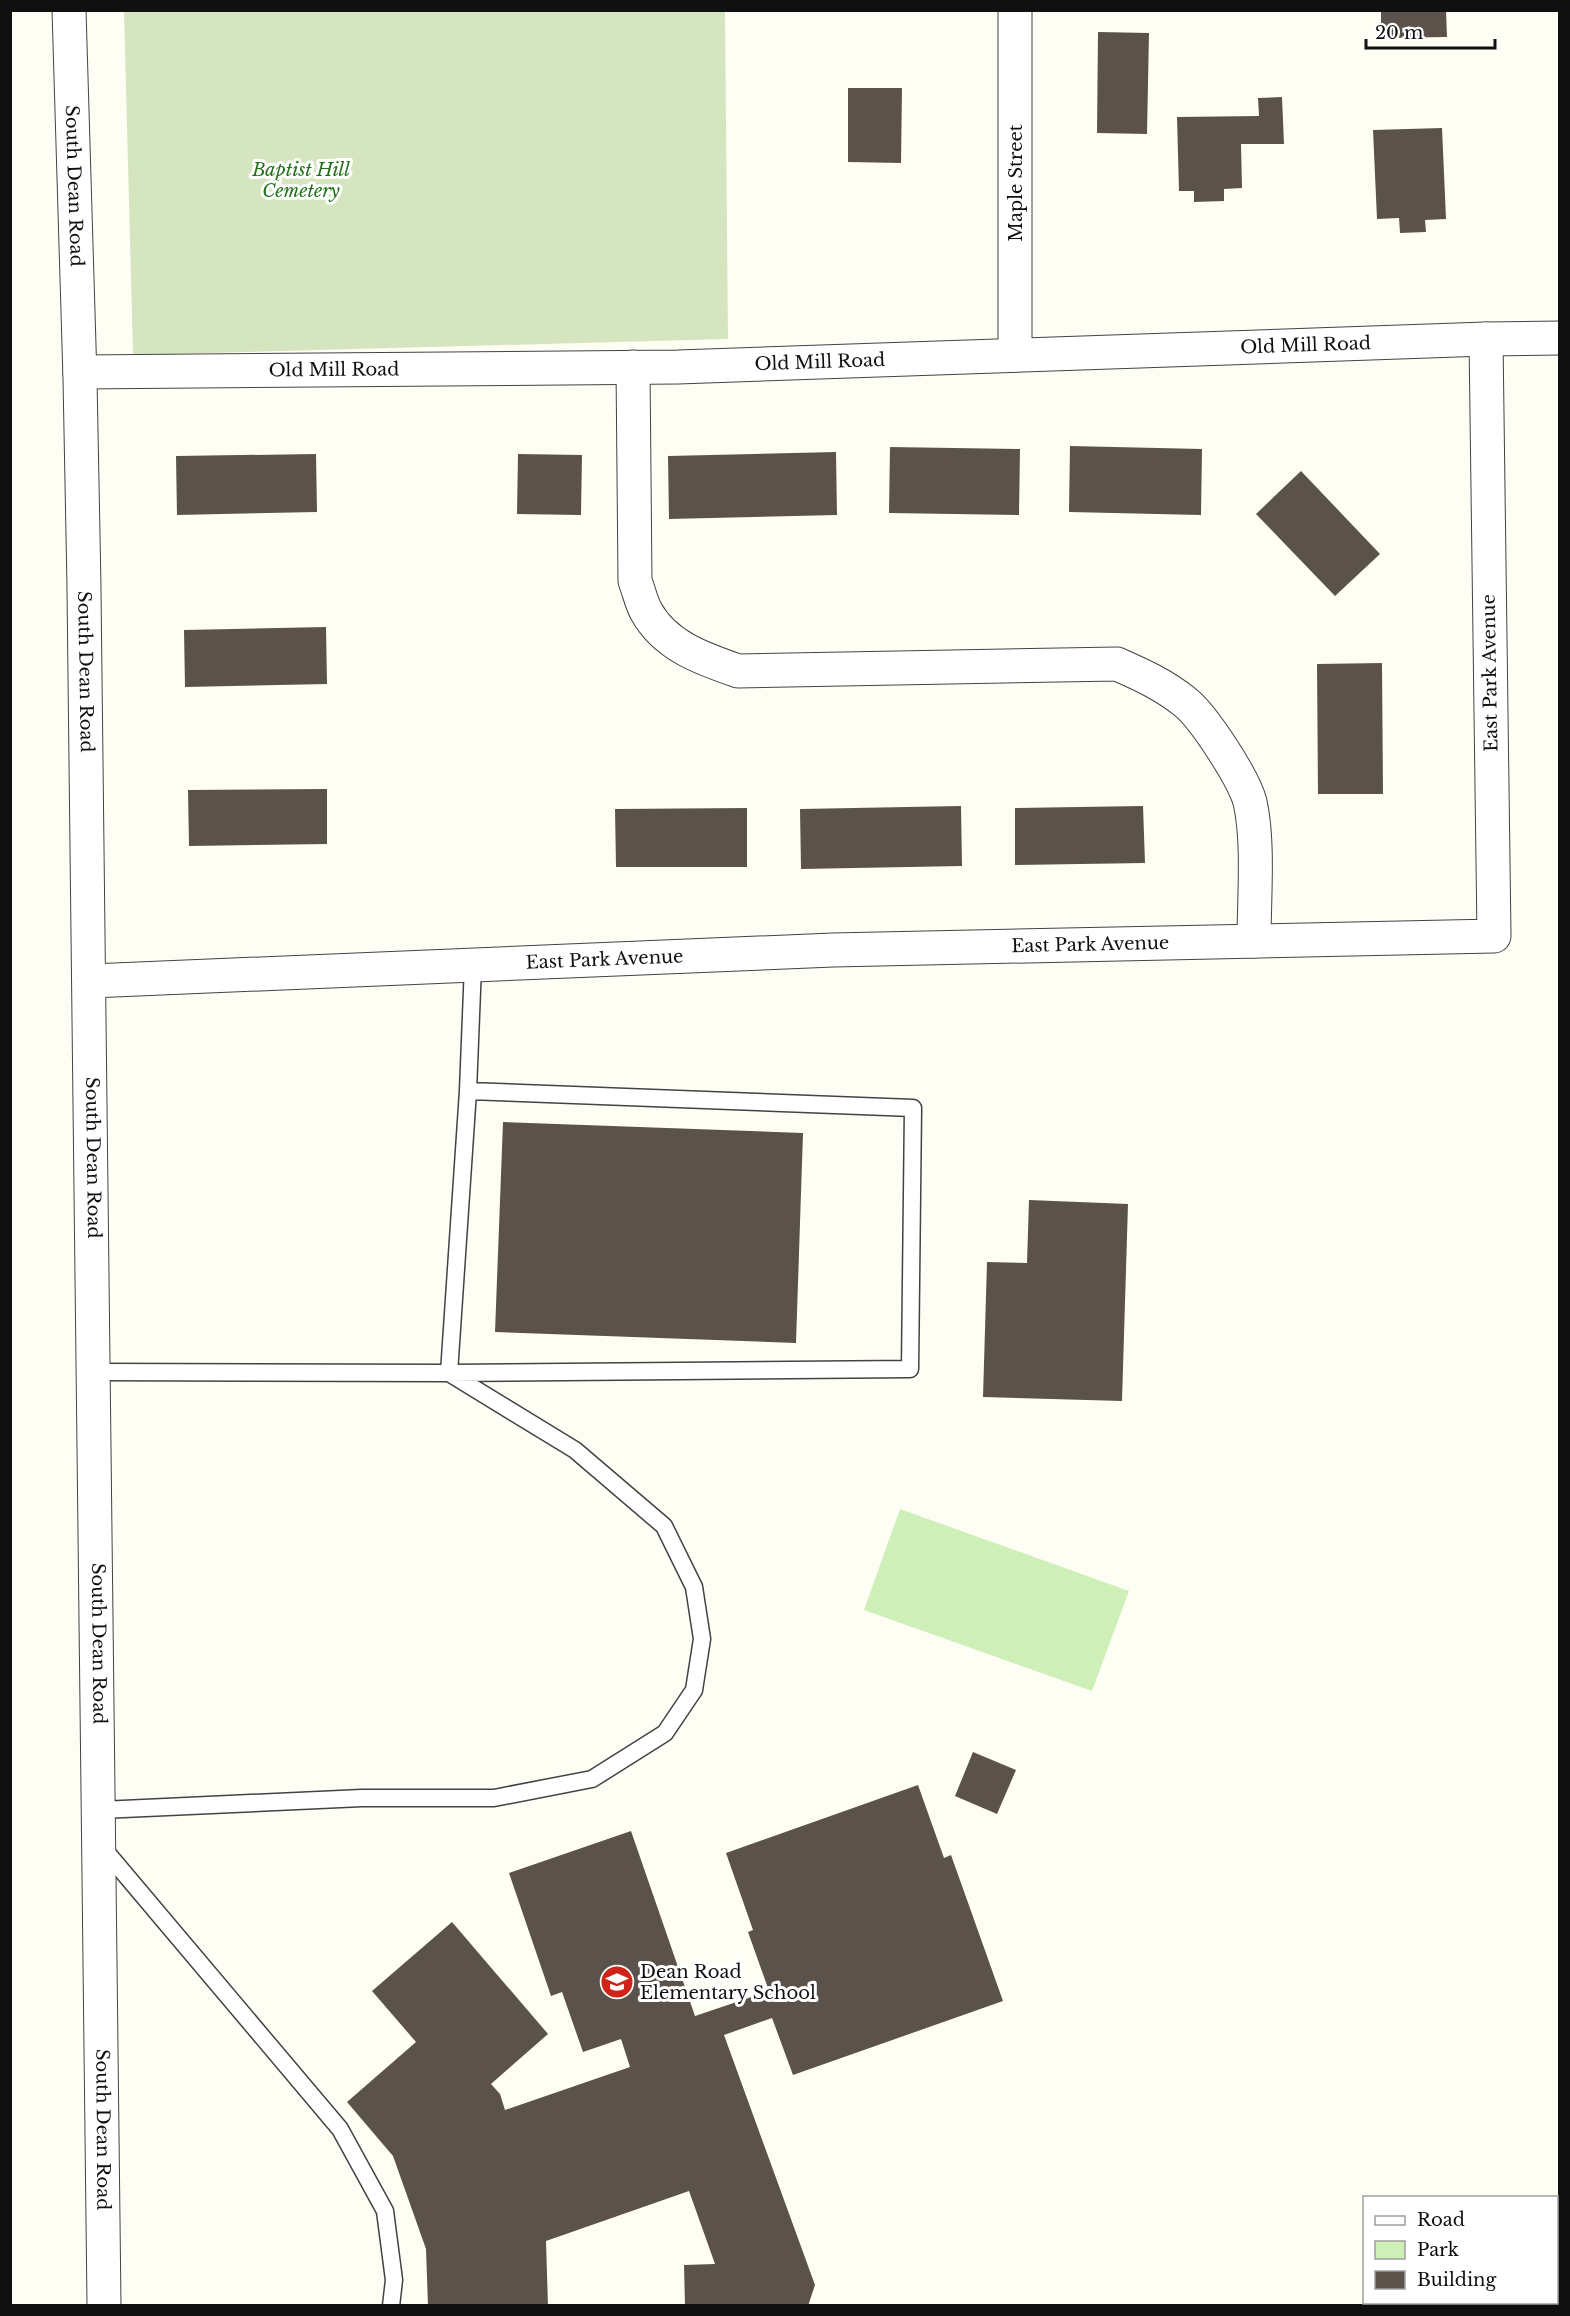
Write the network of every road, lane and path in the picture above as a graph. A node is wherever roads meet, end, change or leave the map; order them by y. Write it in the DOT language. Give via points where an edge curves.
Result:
graph roads {
  1 [pos="69,10"];
  2 [pos="1015,10"];
  3 [pos="1560,338"];
  4 [pos="1486,339"];
  5 [pos="1015,355"];
  6 [pos="633,367"];
  7 [pos="80,372"];
  8 [pos="1254,940"];
  9 [pos="473,965"];
  10 [pos="91,981"];
  11 [pos="468,1091"];
  12 [pos="96,1372"];
  13 [pos="449,1373"];
  14 [pos="101,1810"];
  15 [pos="101,1846"];
  16 [pos="104,2306"];
  17 [pos="391,2306"];
  1 -- 7 [label="street, South Dean Road"];
  2 -- 5 [label="street, Maple Street"];
  3 -- 4 [label="street, Old Mill Road"];
  4 -- 5 [label="street, Old Mill Road"];
  4 -- 8 [label="street, East Park Avenue" via="1494,936"];
  5 -- 6 [label="street, Old Mill Road"];
  6 -- 7 [label="street, Old Mill Road"];
  6 -- 8 [label="street" via="635,580 658,629 707,660 738,671 1117,664 1152,679 1188,704 1231,760 1250,801"];
  7 -- 10 [label="street, South Dean Road"];
  8 -- 9 [label="street, East Park Avenue" via="832,950"];
  9 -- 10 [label="street, East Park Avenue"];
  9 -- 11 [label="lane"];
  10 -- 12 [label="street, South Dean Road"];
  11 -- 13 [label="lane"];
  11 -- 13 [label="lane" via="913,1108 910,1369"];
  12 -- 13 [label="lane"];
  12 -- 14 [label="street, South Dean Road"];
  13 -- 14 [label="lane" via="574,1450 664,1526 694,1587 702,1639 693,1690 665,1733 592,1779 494,1798 362,1798"];
  14 -- 15 [label="street, South Dean Road"];
  15 -- 16 [label="street, South Dean Road"];
  15 -- 17 [label="lane" via="340,2129 384,2211 394,2280"];
}
